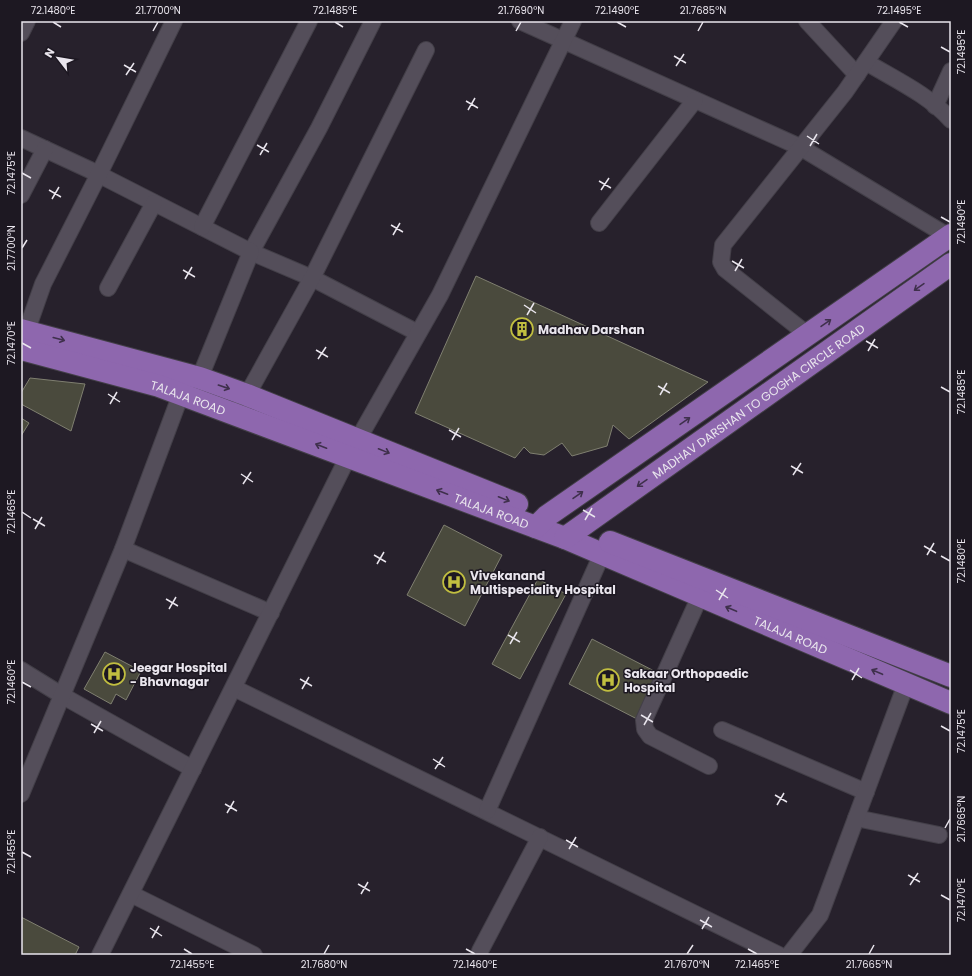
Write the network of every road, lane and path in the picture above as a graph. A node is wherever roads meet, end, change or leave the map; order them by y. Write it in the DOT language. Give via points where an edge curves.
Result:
graph roads {
  1 [pos="27,21"];
  2 [pos="174,21"];
  3 [pos="309,21"];
  4 [pos="373,21"];
  5 [pos="520,21"];
  6 [pos="573,21"];
  7 [pos="807,21"];
  8 [pos="894,21"];
  9 [pos="21,33"];
  10 [pos="563,40"];
  11 [pos="426,50"];
  12 [pos="866,62"];
  13 [pos="951,71"];
  14 [pos="857,75"];
  15 [pos="695,100"];
  16 [pos="936,106"];
  17 [pos="951,120"];
  18 [pos="21,138"];
  19 [pos="800,148"];
  20 [pos="45,149"];
  21 [pos="99,174"];
  22 [pos="21,195"];
  23 [pos="154,202"];
  24 [pos="599,223"];
  25 [pos="202,227"];
  26 [pos="950,237"];
  27 [pos="251,252"];
  28 [pos="951,264"];
  29 [pos="312,278"];
  30 [pos="108,288"];
  31 [pos="418,333"];
  32 [pos="808,335"];
  33 [pos="22,339"];
  34 [pos="200,378"];
  35 [pos="247,395"];
  36 [pos="186,396"];
  37 [pos="236,415"];
  38 [pos="353,448"];
  39 [pos="541,522"];
  40 [pos="571,533"];
  41 [pos="123,549"];
  42 [pos="602,554"];
  43 [pos="700,596"];
  44 [pos="271,613"];
  45 [pos="21,670"];
  46 [pos="951,676"];
  47 [pos="906,684"];
  48 [pos="234,688"];
  49 [pos="63,696"];
  50 [pos="951,703"];
  51 [pos="722,730"];
  52 [pos="709,766"];
  53 [pos="193,769"];
  54 [pos="866,792"];
  55 [pos="21,794"];
  56 [pos="487,811"];
  57 [pos="856,818"];
  58 [pos="939,835"];
  59 [pos="540,837"];
  60 [pos="131,894"];
  61 [pos="480,951"];
  62 [pos="100,955"];
  63 [pos="254,955"];
  64 [pos="779,955"];
  65 [pos="789,955"];
  1 -- 9 [label="street"];
  2 -- 21 [label="street"];
  3 -- 25 [label="street"];
  4 -- 27 [label="street" via="319,128"];
  5 -- 10 [label="street"];
  6 -- 10 [label="street"];
  7 -- 14 [label="street"];
  8 -- 12 [label="street"];
  10 -- 15 [label="street"];
  10 -- 31 [label="street" via="440,295"];
  11 -- 29 [label="street"];
  12 -- 14 [label="street"];
  12 -- 16 [label="street"];
  13 -- 16 [label="street"];
  14 -- 19 [label="street"];
  15 -- 19 [label="street"];
  15 -- 24 [label="street"];
  16 -- 17 [label="street"];
  18 -- 20 [label="street"];
  19 -- 26 [label="street"];
  19 -- 32 [label="street" via="722,245 720,254 725,269"];
  20 -- 21 [label="street"];
  20 -- 22 [label="street"];
  21 -- 23 [label="street"];
  21 -- 33 [label="street" via="42,284"];
  23 -- 25 [label="street"];
  23 -- 30 [label="street"];
  25 -- 27 [label="street"];
  32 -- 26 [label="main road, one-way"];
  27 -- 29 [label="street"];
  27 -- 34 [label="street"];
  28 -- 40 [label="main road, MADHAV DARSHAN TO GOGHA CIRCLE ROAD, one-way"];
  29 -- 31 [label="street"];
  29 -- 35 [label="street"];
  31 -- 38 [label="street"];
  39 -- 32 [label="main road, one-way"];
  33 -- 34 [label="main road, TALAJA ROAD, one-way"];
  33 -- 36 [label="main road, TALAJA ROAD"];
  34 -- 35 [label="main road, TALAJA ROAD, one-way"];
  34 -- 36 [label="street"];
  35 -- 37 [label="street"];
  35 -- 38 [label="main road, TALAJA ROAD"];
  36 -- 37 [label="main road, TALAJA ROAD"];
  36 -- 41 [label="street"];
  38 -- 37 [label="main road, TALAJA ROAD, one-way"];
  38 -- 39 [label="main road, TALAJA ROAD"];
  38 -- 44 [label="street"];
  39 -- 40 [label="main road, TALAJA ROAD"];
  40 -- 42 [label="main road, TALAJA ROAD"];
  40 -- 46 [label="main road, TALAJA ROAD"];
  41 -- 44 [label="street"];
  41 -- 49 [label="street"];
  42 -- 43 [label="main road, TALAJA ROAD"];
  42 -- 56 [label="street"];
  47 -- 43 [label="main road, TALAJA ROAD, one-way"];
  43 -- 52 [label="street" via="644,720 645,729 650,736"];
  44 -- 48 [label="street"];
  45 -- 49 [label="street"];
  47 -- 50 [label="main road, TALAJA ROAD"];
  47 -- 54 [label="street"];
  48 -- 53 [label="street"];
  48 -- 56 [label="street"];
  49 -- 53 [label="street"];
  49 -- 55 [label="street"];
  51 -- 54 [label="street"];
  53 -- 60 [label="street"];
  54 -- 57 [label="street"];
  56 -- 59 [label="street"];
  57 -- 58 [label="street"];
  57 -- 65 [label="street" via="820,915"];
  59 -- 61 [label="street"];
  59 -- 64 [label="street"];
  60 -- 62 [label="street"];
  60 -- 63 [label="street"];
}
